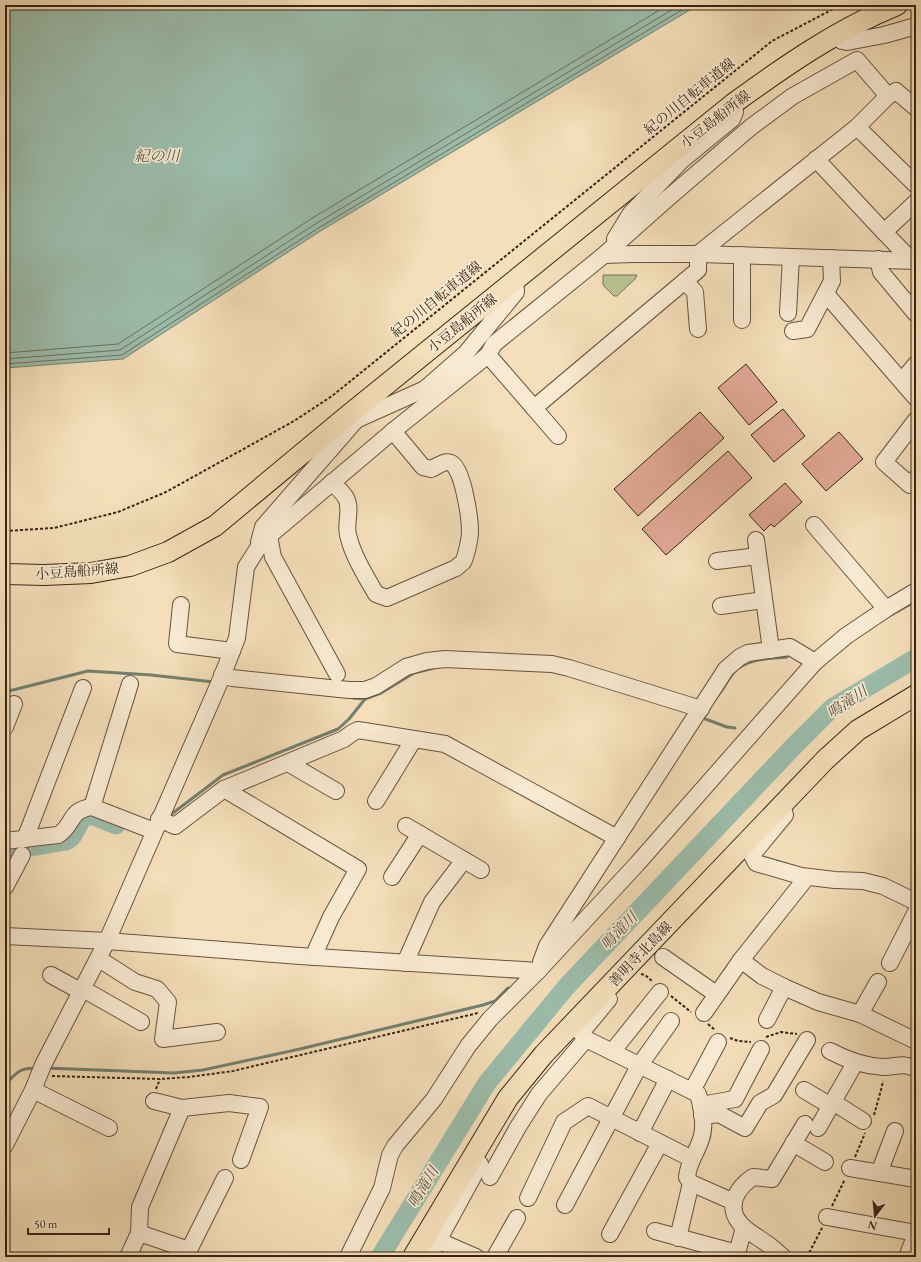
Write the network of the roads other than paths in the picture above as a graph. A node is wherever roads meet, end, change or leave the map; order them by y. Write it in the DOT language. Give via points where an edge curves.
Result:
graph roads {
  1 [pos="897,5"];
  2 [pos="916,26"];
  3 [pos="838,34"];
  4 [pos="888,96"];
  5 [pos="734,103"];
  6 [pos="916,108"];
  7 [pos="857,127"];
  8 [pos="816,159"];
  9 [pos="916,185"];
  10 [pos="916,202"];
  11 [pos="884,232"];
  12 [pos="698,254"];
  13 [pos="604,255"];
  14 [pos="742,255"];
  15 [pos="791,257"];
  16 [pos="831,258"];
  17 [pos="878,259"];
  18 [pos="913,260"];
  19 [pos="515,280"];
  20 [pos="685,281"];
  21 [pos="826,294"];
  22 [pos="788,313"];
  23 [pos="916,314"];
  24 [pos="742,320"];
  25 [pos="698,329"];
  26 [pos="793,331"];
  27 [pos="488,355"];
  28 [pos="916,364"];
  29 [pos="902,381"];
  30 [pos="428,394"];
  31 [pos="916,398"];
  32 [pos="534,408"];
  33 [pos="353,417"];
  34 [pos="916,420"];
  35 [pos="393,430"];
  36 [pos="558,436"];
  37 [pos="916,478"];
  38 [pos="332,482"];
  39 [pos="814,524"];
  40 [pos="263,542"];
  41 [pos="273,557"];
  42 [pos="717,561"];
  43 [pos="246,567"];
  44 [pos="5,574"];
  45 [pos="916,591"];
  46 [pos="764,600"];
  47 [pos="181,605"];
  48 [pos="721,606"];
  49 [pos="886,609"];
  50 [pos="771,650"];
  51 [pos="232,651"];
  52 [pos="815,662"];
  53 [pos="337,674"];
  54 [pos="220,681"];
  55 [pos="130,684"];
  56 [pos="83,688"];
  57 [pos="916,695"];
  58 [pos="14,704"];
  59 [pos="698,713"];
  60 [pos="5,727"];
  61 [pos="414,739"];
  62 [pos="288,763"];
  63 [pos="224,789"];
  64 [pos="336,790"];
  65 [pos="376,801"];
  66 [pos="782,804"];
  67 [pos="92,807"];
  68 [pos="157,825"];
  69 [pos="406,826"];
  70 [pos="420,834"];
  71 [pos="617,838"];
  72 [pos="25,839"];
  73 [pos="5,841"];
  74 [pos="22,855"];
  75 [pos="464,860"];
  76 [pos="481,870"];
  77 [pos="392,877"];
  78 [pos="808,877"];
  79 [pos="5,886"];
  80 [pos="916,902"];
  81 [pos="916,912"];
  82 [pos="5,936"];
  83 [pos="107,941"];
  84 [pos="314,957"];
  85 [pos="663,957"];
  86 [pos="99,959"];
  87 [pos="741,960"];
  88 [pos="406,963"];
  89 [pos="890,963"];
  90 [pos="538,971"];
  91 [pos="51,975"];
  92 [pos="878,982"];
  93 [pos="784,987"];
  94 [pos="83,990"];
  95 [pos="660,992"];
  96 [pos="602,993"];
  97 [pos="716,994"];
  98 [pos="704,1013"];
  99 [pos="860,1014"];
  100 [pos="767,1020"];
  101 [pos="141,1022"];
  102 [pos="671,1022"];
  103 [pos="217,1032"];
  104 [pos="586,1039"];
  105 [pos="807,1040"];
  106 [pos="916,1041"];
  107 [pos="718,1042"];
  108 [pos="761,1048"];
  109 [pos="916,1048"];
  110 [pos="830,1051"];
  111 [pos="612,1052"];
  112 [pos="855,1063"];
  113 [pos="639,1066"];
  114 [pos="912,1066"];
  115 [pos="39,1076"];
  116 [pos="668,1080"];
  117 [pos="804,1090"];
  118 [pos="692,1091"];
  119 [pos="154,1101"];
  120 [pos="832,1104"];
  121 [pos="182,1108"];
  122 [pos="702,1111"];
  123 [pos="612,1118"];
  124 [pos="863,1121"];
  125 [pos="109,1128"];
  126 [pos="895,1131"];
  127 [pos="640,1133"];
  128 [pos="660,1143"];
  129 [pos="793,1143"];
  130 [pos="5,1145"];
  131 [pos="472,1158"];
  132 [pos="692,1159"];
  133 [pos="241,1160"];
  134 [pos="825,1162"];
  135 [pos="850,1168"];
  136 [pos="879,1173"];
  137 [pos="490,1177"];
  138 [pos="225,1178"];
  139 [pos="916,1179"];
  140 [pos="691,1184"];
  141 [pos="528,1198"];
  142 [pos="734,1202"];
  143 [pos="565,1205"];
  144 [pos="827,1217"];
  145 [pos="517,1218"];
  146 [pos="744,1228"];
  147 [pos="655,1232"];
  148 [pos="139,1233"];
  149 [pos="610,1234"];
  150 [pos="916,1234"];
  151 [pos="678,1238"];
  152 [pos="439,1239"];
  153 [pos="128,1257"];
  154 [pos="348,1257"];
  155 [pos="413,1257"];
  156 [pos="429,1257"];
  157 [pos="476,1257"];
  158 [pos="495,1257"];
  159 [pos="783,1257"];
  160 [pos="907,1257"];
  1 -- 3 [label="main road, 小豆島船所線"];
  2 -- 3 [label="street" via="847,42 842,41"];
  3 -- 5 [label="main road, 小豆島船所線" via="781,69"];
  4 -- 6 [label="street" via="896,91"];
  4 -- 7 [label="street"];
  4 -- 13 [label="street" via="857,60 793,96 751,127"];
  5 -- 13 [label="street" via="735,112 732,119 682,160 631,213"];
  5 -- 19 [label="main road, 小豆島船所線"];
  7 -- 8 [label="street"];
  7 -- 9 [label="street"];
  8 -- 11 [label="street"];
  8 -- 12 [label="street"];
  10 -- 11 [label="street"];
  11 -- 18 [label="street"];
  12 -- 13 [label="street"];
  12 -- 14 [label="street"];
  12 -- 20 [label="street" via="698,270"];
  13 -- 27 [label="street" via="494,344"];
  14 -- 15 [label="street"];
  14 -- 24 [label="street"];
  15 -- 16 [label="street"];
  15 -- 22 [label="street"];
  16 -- 17 [label="street"];
  16 -- 21 [label="street" via="832,281"];
  17 -- 18 [label="street"];
  17 -- 23 [label="street" via="880,272"];
  19 -- 30 [label="street" via="516,292"];
  19 -- 33 [label="main road, 小豆島船所線"];
  20 -- 25 [label="street" via="694,292"];
  20 -- 32 [label="street"];
  21 -- 26 [label="street" via="807,328"];
  21 -- 29 [label="street"];
  27 -- 30 [label="street"];
  27 -- 32 [label="street"];
  28 -- 29 [label="street"];
  29 -- 31 [label="street"];
  30 -- 33 [label="street"];
  30 -- 35 [label="street"];
  32 -- 36 [label="street"];
  33 -- 40 [label="street" via="263,527"];
  33 -- 44 [label="main road, 小豆島船所線" via="214,526 168,552 130,566 91,573"];
  34 -- 37 [label="street" via="884,462 910,485"];
  35 -- 38 [label="street"];
  35 -- 38 [label="street" via="423,467 431,469 449,462 459,473 464,484 470,533 463,561 456,568 387,598 376,594 359,564 348,536 349,506 346,498"];
  38 -- 40 [label="street"];
  39 -- 49 [label="street"];
  40 -- 41 [label="street"];
  40 -- 43 [label="street"];
  41 -- 43 [label="street" via="263,558"];
  41 -- 53 [label="street"];
  42 -- 46 [label="street" via="757,548"];
  43 -- 51 [label="street" via="237,638"];
  45 -- 49 [label="street"];
  46 -- 48 [label="street"];
  46 -- 50 [label="street"];
  47 -- 51 [label="street" via="177,644"];
  49 -- 52 [label="street" via="846,636"];
  50 -- 52 [label="street" via="790,647"];
  50 -- 59 [label="street" via="748,653 726,669"];
  51 -- 54 [label="street"];
  52 -- 90 [label="street" via="637,864"];
  54 -- 59 [label="street" via="232,678 365,690 406,667 427,661 552,664"];
  54 -- 68 [label="street"];
  55 -- 67 [label="street"];
  56 -- 72 [label="street"];
  57 -- 66 [label="main road, 善明寺北島線" via="858,730"];
  58 -- 60 [label="street"];
  59 -- 71 [label="street"];
  61 -- 62 [label="street" via="358,730 344,739"];
  61 -- 65 [label="street"];
  61 -- 71 [label="street" via="445,744"];
  62 -- 63 [label="street"];
  62 -- 64 [label="street"];
  63 -- 68 [label="street" via="175,826"];
  63 -- 84 [label="street" via="358,869 331,917"];
  66 -- 78 [label="street" via="785,815 752,855 756,863"];
  66 -- 96 [label="main road, 善明寺北島線"];
  67 -- 68 [label="street"];
  67 -- 72 [label="street" via="79,810 58,835"];
  68 -- 83 [label="street"];
  69 -- 70 [label="street"];
  70 -- 75 [label="street"];
  70 -- 77 [label="street"];
  71 -- 90 [label="street" via="547,946"];
  72 -- 73 [label="street"];
  74 -- 79 [label="street"];
  75 -- 76 [label="street"];
  75 -- 88 [label="street" via="432,902"];
  78 -- 80 [label="street" via="863,881 883,886"];
  78 -- 87 [label="street"];
  81 -- 89 [label="street"];
  82 -- 83 [label="street"];
  83 -- 84 [label="street"];
  83 -- 86 [label="street"];
  84 -- 88 [label="street"];
  85 -- 97 [label="street"];
  86 -- 94 [label="street"];
  86 -- 103 [label="street" via="136,982 157,989 168,1002 163,1039"];
  87 -- 93 [label="street" via="762,976"];
  87 -- 97 [label="street"];
  88 -- 90 [label="street"];
  90 -- 154 [label="street" via="468,1046 434,1099 395,1146 390,1155 382,1188"];
  91 -- 94 [label="street"];
  92 -- 99 [label="street"];
  93 -- 99 [label="street" via="818,1002"];
  93 -- 100 [label="street"];
  94 -- 101 [label="street"];
  94 -- 115 [label="street"];
  95 -- 111 [label="street"];
  96 -- 104 [label="street" via="608,999 581,1033"];
  96 -- 131 [label="main road, 善明寺北島線" via="544,1054 508,1098"];
  97 -- 98 [label="street"];
  99 -- 106 [label="street"];
  102 -- 113 [label="street"];
  104 -- 111 [label="street"];
  104 -- 137 [label="street" via="539,1094"];
  105 -- 122 [label="street" via="774,1095 760,1103 745,1128 719,1114"];
  107 -- 118 [label="street"];
  108 -- 122 [label="street" via="735,1099"];
  109 -- 114 [label="street"];
  110 -- 112 [label="street"];
  111 -- 113 [label="street"];
  112 -- 114 [label="street" via="884,1067"];
  112 -- 120 [label="street"];
  113 -- 116 [label="street"];
  113 -- 123 [label="street"];
  115 -- 125 [label="street"];
  115 -- 130 [label="street"];
  116 -- 118 [label="street"];
  116 -- 127 [label="street"];
  117 -- 120 [label="street"];
  118 -- 122 [label="street" via="698,1094"];
  119 -- 121 [label="street"];
  120 -- 124 [label="street"];
  120 -- 129 [label="street"];
  121 -- 133 [label="street" via="229,1103 260,1107"];
  121 -- 148 [label="street" via="140,1207"];
  122 -- 132 [label="street" via="702,1138"];
  123 -- 127 [label="street"];
  123 -- 141 [label="street" via="588,1106 564,1122"];
  123 -- 143 [label="street"];
  126 -- 136 [label="street"];
  127 -- 128 [label="street"];
  128 -- 132 [label="street"];
  128 -- 149 [label="street"];
  129 -- 134 [label="street"];
  129 -- 142 [label="street" via="772,1179 753,1177 739,1188"];
  131 -- 152 [label="street" via="480,1164"];
  131 -- 155 [label="main road, 善明寺北島線"];
  132 -- 140 [label="street" via="687,1177"];
  135 -- 136 [label="street"];
  136 -- 139 [label="street"];
  138 -- 148 [label="street" via="189,1250"];
  140 -- 142 [label="street"];
  140 -- 151 [label="street"];
  142 -- 146 [label="street" via="738,1221"];
  144 -- 150 [label="street"];
  145 -- 158 [label="street"];
  146 -- 151 [label="street" via="738,1253"];
  146 -- 159 [label="street"];
  147 -- 151 [label="street"];
  148 -- 153 [label="street"];
  150 -- 160 [label="street"];
  152 -- 156 [label="street"];
  152 -- 157 [label="street"];
}
